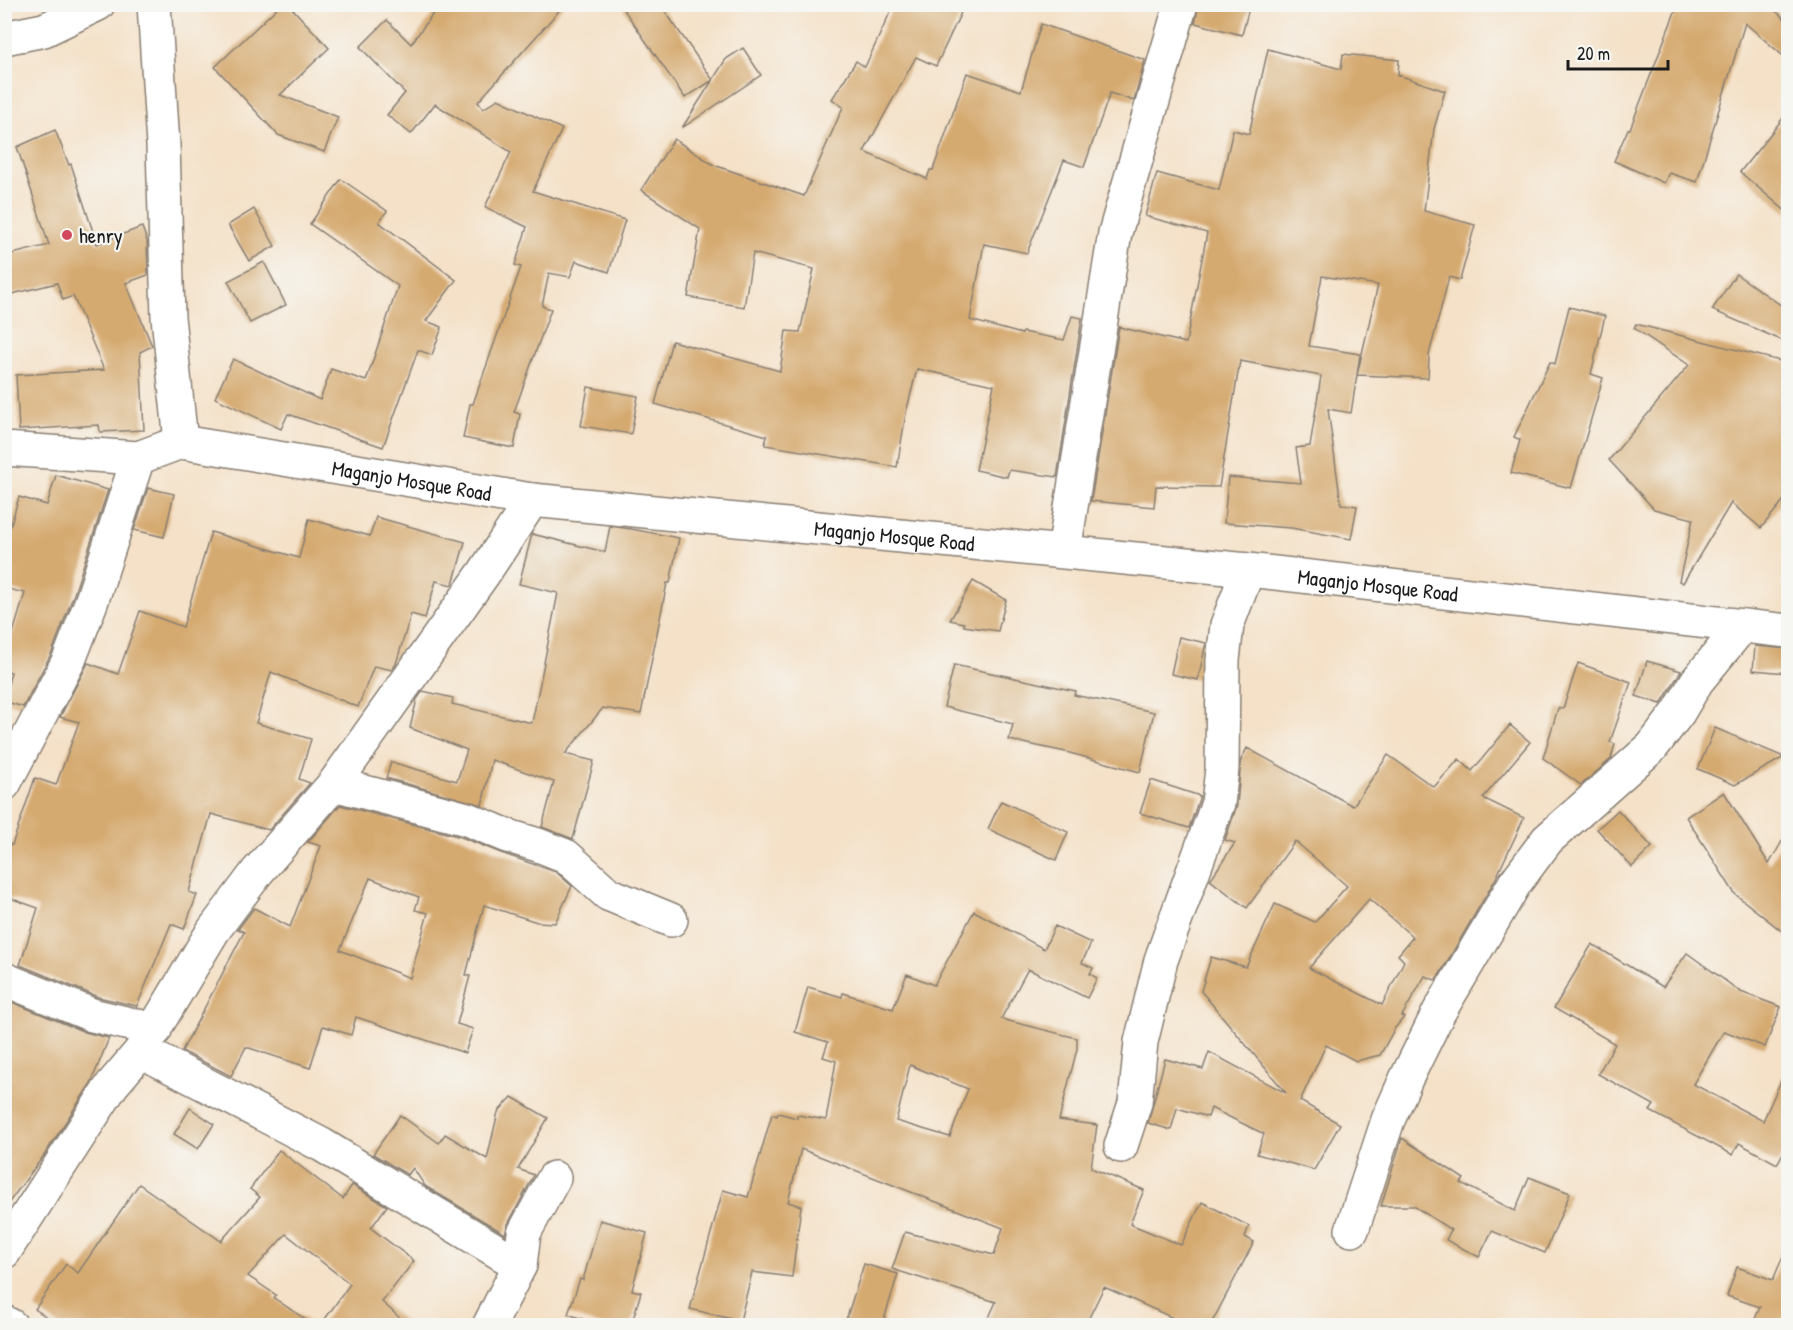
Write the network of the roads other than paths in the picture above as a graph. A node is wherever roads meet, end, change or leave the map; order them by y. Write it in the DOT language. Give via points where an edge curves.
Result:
graph roads {
  1 [pos="98,4"];
  2 [pos="154,4"];
  3 [pos="1180,4"];
  4 [pos="4,38"];
  5 [pos="181,442"];
  6 [pos="4,449"];
  7 [pos="138,458"];
  8 [pos="532,500"];
  9 [pos="1064,551"];
  10 [pos="1248,570"];
  11 [pos="1742,626"];
  12 [pos="1788,631"];
  13 [pos="4,784"];
  14 [pos="334,784"];
  15 [pos="671,920"];
  16 [pos="4,979"];
  17 [pos="148,1041"];
  18 [pos="1121,1146"];
  19 [pos="554,1178"];
  20 [pos="1352,1230"];
  21 [pos="4,1252"];
  22 [pos="520,1265"];
  23 [pos="4,1322"];
  24 [pos="11,1326"];
  25 [pos="489,1326"];
  1 -- 4 [label="street" via="44,30"];
  2 -- 5 [label="street" via="164,145 168,317"];
  3 -- 9 [label="street" via="1115,233"];
  5 -- 7 [label="street, Maganjo Mosque Road"];
  5 -- 8 [label="street, Maganjo Mosque Road"];
  6 -- 7 [label="street, Maganjo Mosque Road"];
  7 -- 13 [label="street" via="69,660"];
  8 -- 9 [label="street, Maganjo Mosque Road"];
  8 -- 14 [label="street"];
  9 -- 10 [label="street, Maganjo Mosque Road"];
  10 -- 11 [label="street, Maganjo Mosque Road"];
  10 -- 18 [label="street" via="1227,626 1218,803 1161,960 1141,1042 1135,1102"];
  11 -- 12 [label="street, Maganjo Mosque Road"];
  11 -- 20 [label="street" via="1697,681 1652,747 1547,840 1515,883 1439,1012 1406,1079 1388,1120"];
  14 -- 15 [label="street" via="467,819 566,856 608,894"];
  14 -- 17 [label="street" via="258,871 213,931"];
  16 -- 17 [label="street"];
  17 -- 21 [label="street" via="112,1085"];
  17 -- 22 [label="street"];
  19 -- 22 [label="street" via="524,1233"];
  22 -- 25 [label="street"];
  23 -- 24 [label="street"];
}
